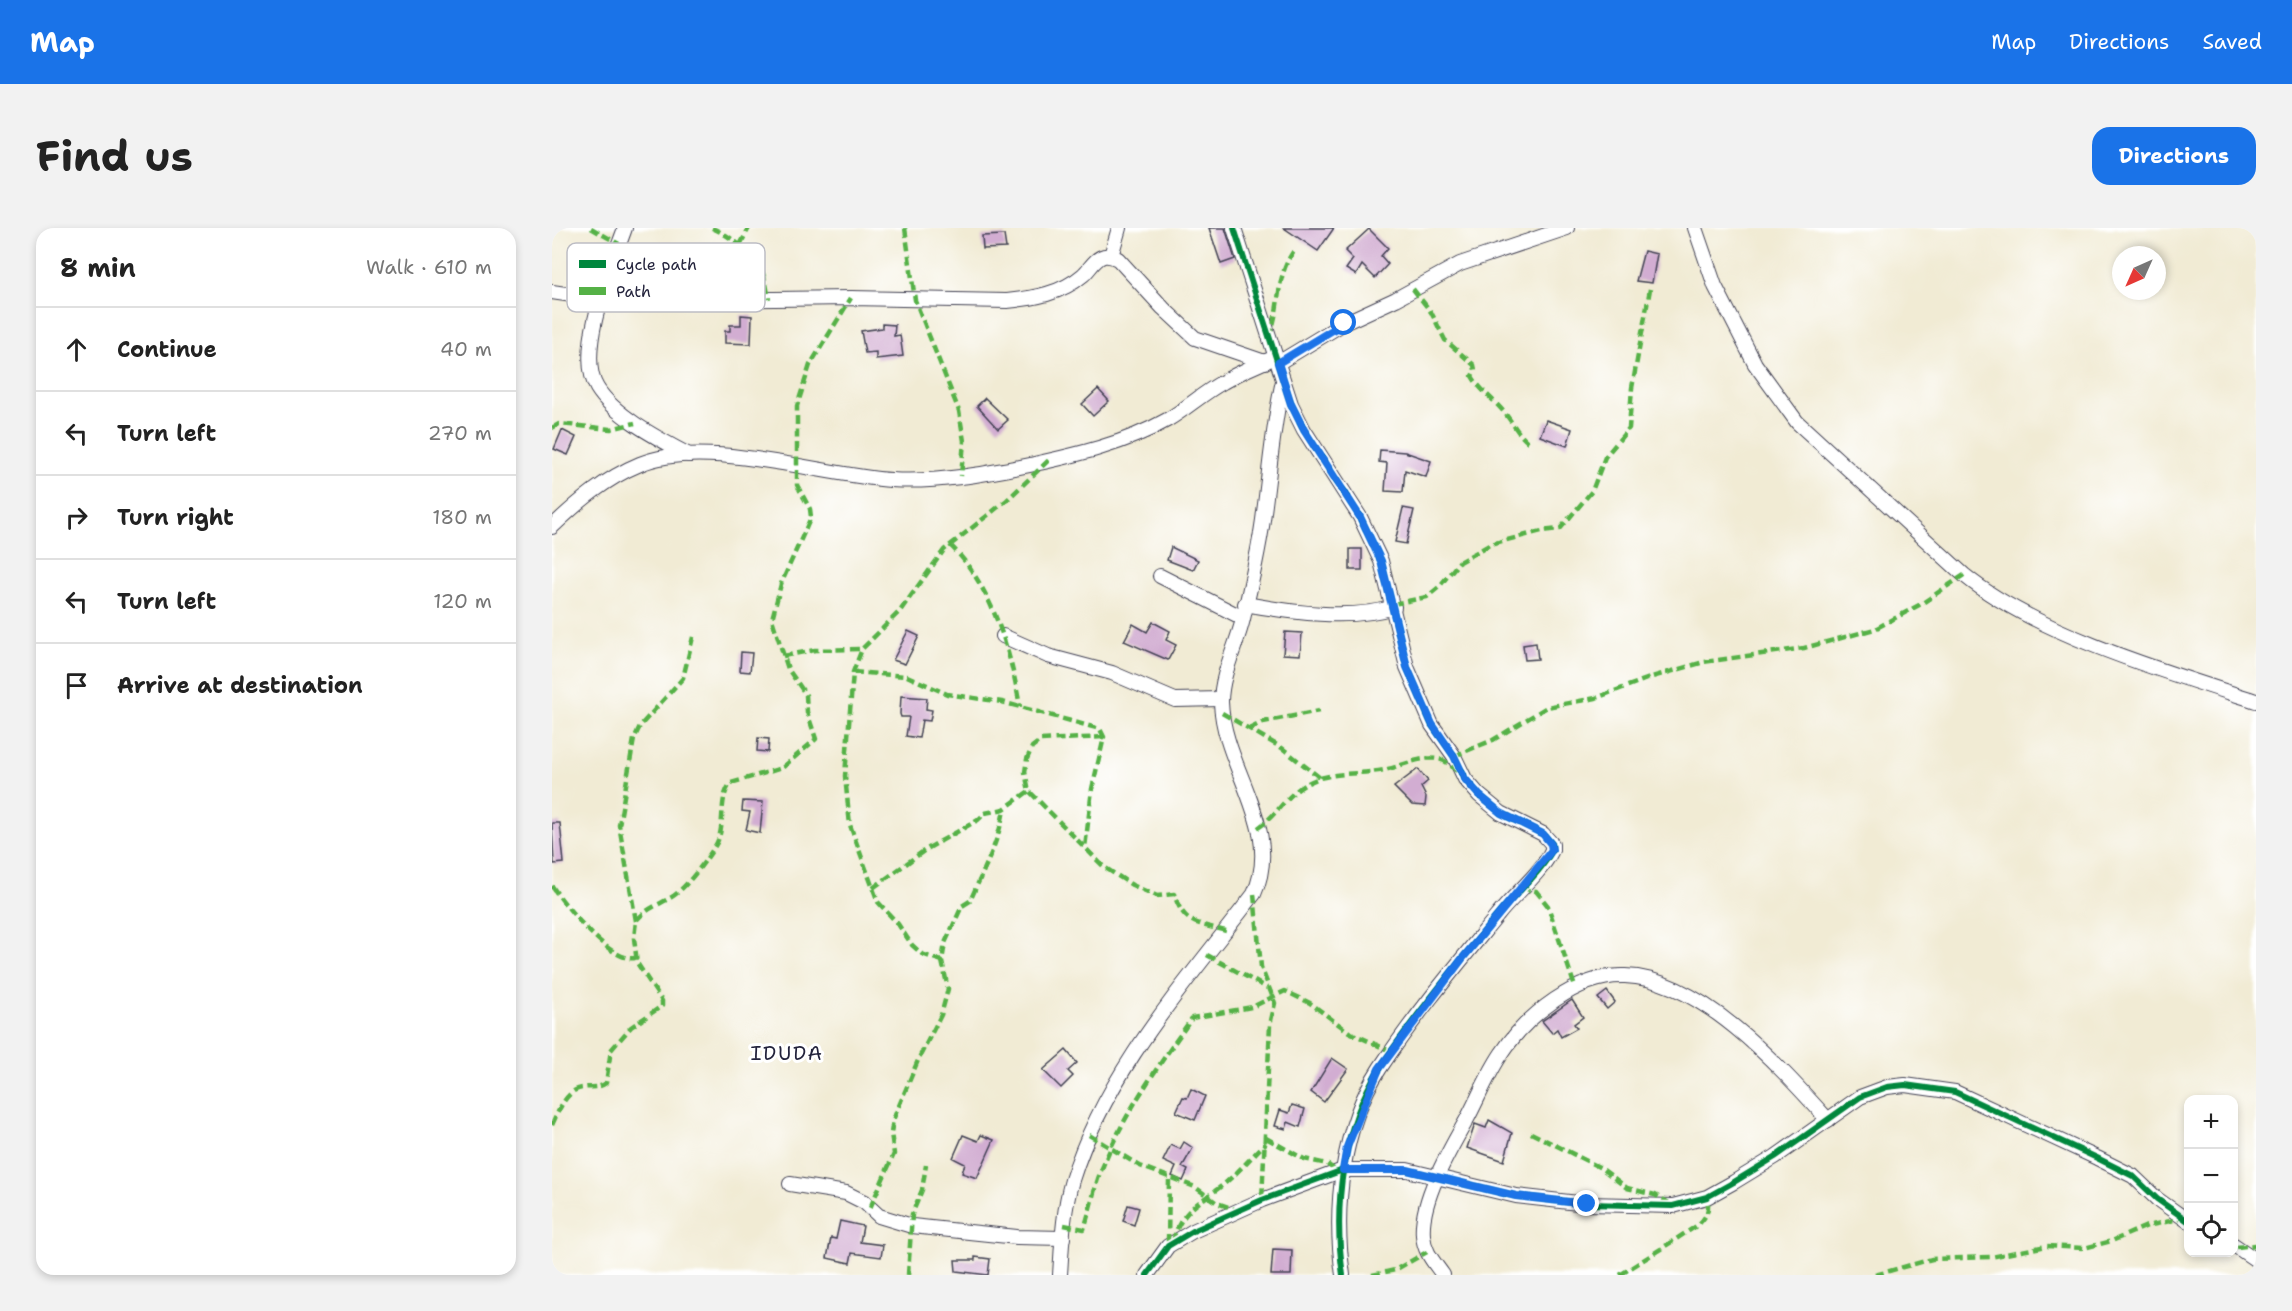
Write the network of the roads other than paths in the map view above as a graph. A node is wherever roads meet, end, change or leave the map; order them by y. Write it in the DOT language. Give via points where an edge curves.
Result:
graph roads {
  1 [pos="625,228"];
  2 [pos="1108,228"];
  3 [pos="1119,228"];
  4 [pos="1234,228"];
  5 [pos="1567,228"];
  6 [pos="1695,228"];
  7 [pos="620,243"];
  8 [pos="1112,252"];
  9 [pos="552,292"];
  10 [pos="567,294"];
  11 [pos="765,300"];
  12 [pos="599,312"];
  13 [pos="1273,360"];
  14 [pos="1283,379"];
  15 [pos="689,455"];
  16 [pos="552,527"];
  17 [pos="1160,576"];
  18 [pos="1394,607"];
  19 [pos="1244,611"];
  20 [pos="1003,636"];
  21 [pos="1221,699"];
  22 [pos="2256,701"];
  23 [pos="1828,1120"];
  24 [pos="1343,1170"];
  25 [pos="1436,1176"];
  26 [pos="790,1184"];
  27 [pos="2184,1218"];
  28 [pos="1063,1238"];
  29 [pos="2238,1248"];
  30 [pos="2256,1260"];
  31 [pos="1060,1275"];
  32 [pos="1147,1275"];
  33 [pos="1342,1275"];
  34 [pos="1443,1275"];
  1 -- 7 [label="street"];
  2 -- 8 [label="street"];
  3 -- 8 [label="street"];
  4 -- 13 [label="street"];
  5 -- 13 [label="street" via="1460,264"];
  6 -- 22 [label="street" via="1715,286 1755,364 1797,422 1964,575 2028,614 2086,641"];
  8 -- 11 [label="street" via="1062,289 1032,299"];
  8 -- 13 [label="street" via="1195,338"];
  9 -- 10 [label="street"];
  12 -- 15 [label="street" via="591,355 591,375 598,389 635,423"];
  13 -- 14 [label="street"];
  13 -- 15 [label="street" via="1222,382 1168,419 1130,438 1031,464 961,476 892,480"];
  14 -- 18 [label="street" via="1304,430 1360,517 1381,561"];
  14 -- 19 [label="street" via="1264,515"];
  15 -- 16 [label="street" via="649,461 628,470 588,494"];
  17 -- 19 [label="street"];
  18 -- 19 [label="street" via="1359,614"];
  18 -- 24 [label="street" via="1407,667 1425,713 1465,779 1501,813 1543,834 1552,850 1379,1069 1347,1147"];
  19 -- 21 [label="street"];
  20 -- 21 [label="street" via="1048,656 1112,673 1175,700"];
  21 -- 28 [label="street" via="1224,728 1263,847 1260,882 1149,1032 1106,1102 1072,1182"];
  23 -- 25 [label="street" via="1707,1197 1672,1206 1587,1204 1516,1196"];
  23 -- 25 [label="street" via="1714,1010 1676,990 1642,979 1605,978 1558,997 1506,1047"];
  23 -- 27 [label="street" via="1860,1097 1887,1087 1922,1085 1955,1092 2133,1176"];
  24 -- 25 [label="street" via="1398,1170"];
  24 -- 32 [label="street" via="1273,1195 1193,1231 1168,1246"];
  24 -- 33 [label="street" via="1339,1232"];
  25 -- 34 [label="street" via="1423,1236 1432,1262"];
  26 -- 28 [label="street" via="846,1192 879,1216 912,1226"];
  28 -- 31 [label="street"];
  29 -- 30 [label="street"];
}
